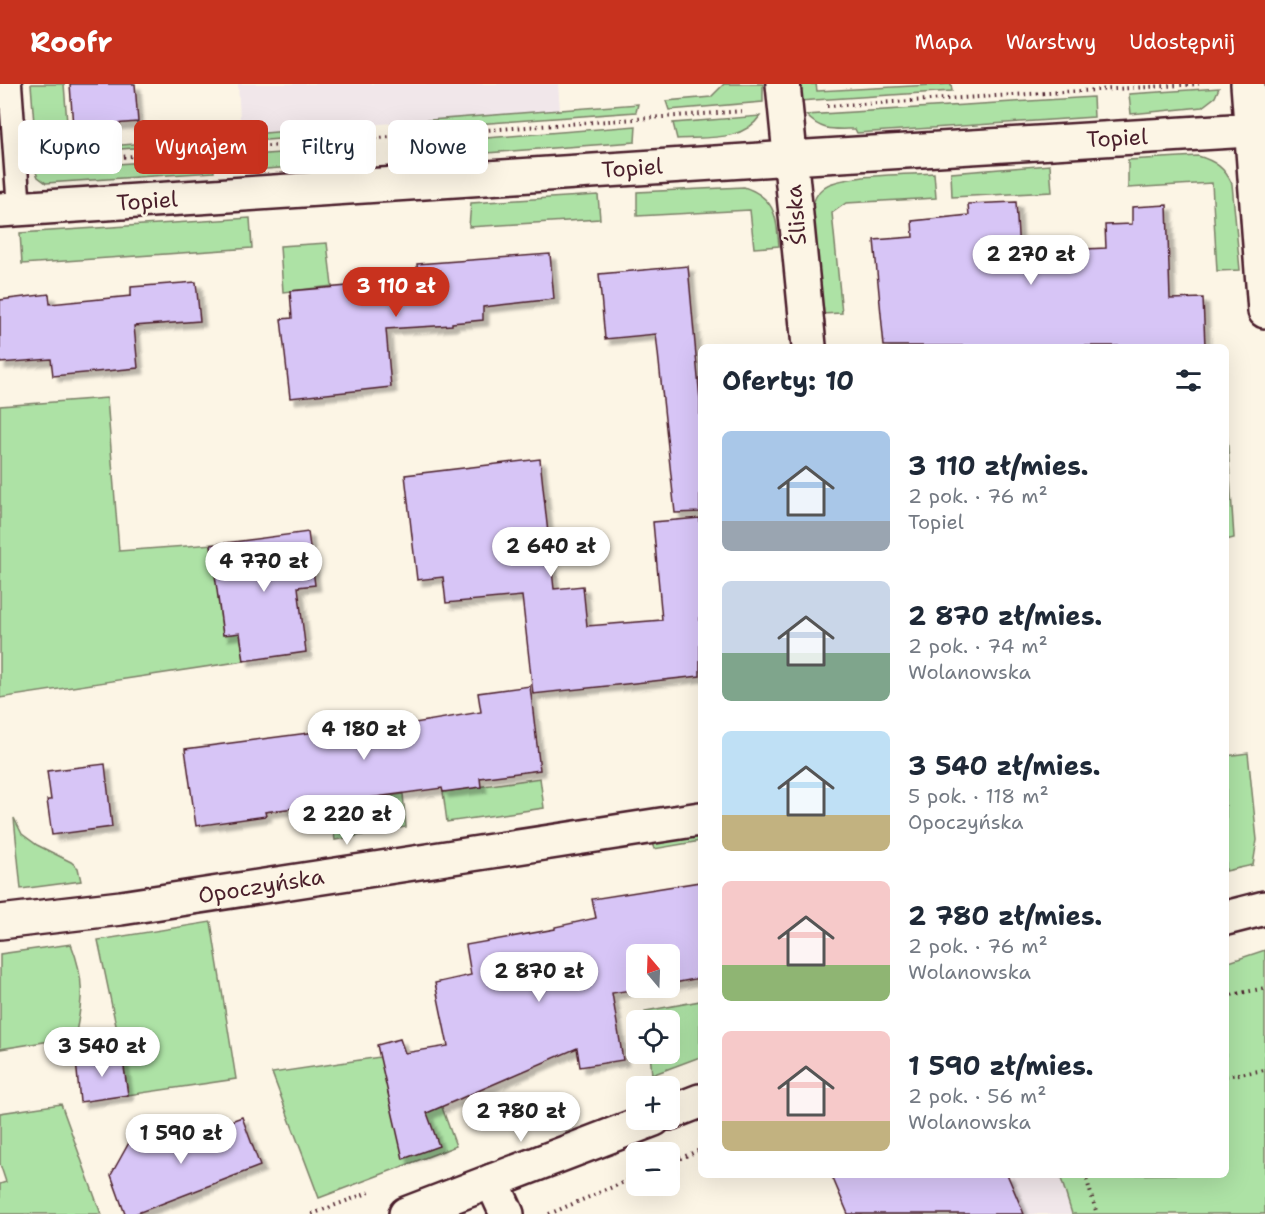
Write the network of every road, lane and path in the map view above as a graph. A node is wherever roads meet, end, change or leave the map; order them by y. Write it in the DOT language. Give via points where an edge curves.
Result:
graph roads {
  1 [pos="10,84"];
  2 [pos="1199,84"];
  3 [pos="1248,84"];
  4 [pos="784,96"];
  5 [pos="1258,129"];
  6 [pos="791,158"];
  7 [pos="16,164"];
  8 [pos="10,210"];
  9 [pos="1265,311"];
  10 [pos="809,344"];
  11 [pos="698,819"];
  12 [pos="1265,908"];
  13 [pos="1229,917"];
  14 [pos="0,922"];
  15 [pos="1265,988"];
  16 [pos="1229,995"];
  17 [pos="1265,1070"];
  18 [pos="1229,1076"];
  19 [pos="698,1102"];
  20 [pos="680,1109"];
  21 [pos="626,1130"];
  22 [pos="698,1151"];
  23 [pos="680,1158"];
  24 [pos="1087,1178"];
  25 [pos="492,1181"];
  26 [pos="626,1181"];
  27 [pos="406,1214"];
  28 [pos="507,1214"];
  29 [pos="549,1214"];
  30 [pos="1097,1214"];
  1 -- 7 [label="lane"];
  2 -- 4 [label="path"];
  3 -- 5 [label="street"];
  4 -- 6 [label="street, Śliska"];
  4 -- 7 [label="path"];
  5 -- 6 [label="street, Topiel"];
  5 -- 9 [label="street"];
  6 -- 8 [label="street, Topiel"];
  6 -- 10 [label="street, Śliska"];
  7 -- 8 [label="lane"];
  11 -- 14 [label="street, Opoczyńska" via="121,908"];
  12 -- 13 [label="street"];
  15 -- 16 [label="path"];
  17 -- 18 [label="path"];
  19 -- 20 [label="street"];
  21 -- 25 [label="street"];
  22 -- 23 [label="path"];
  24 -- 30 [label="path"];
  25 -- 27 [label="street"];
  25 -- 28 [label="street"];
  26 -- 29 [label="path"];
}
